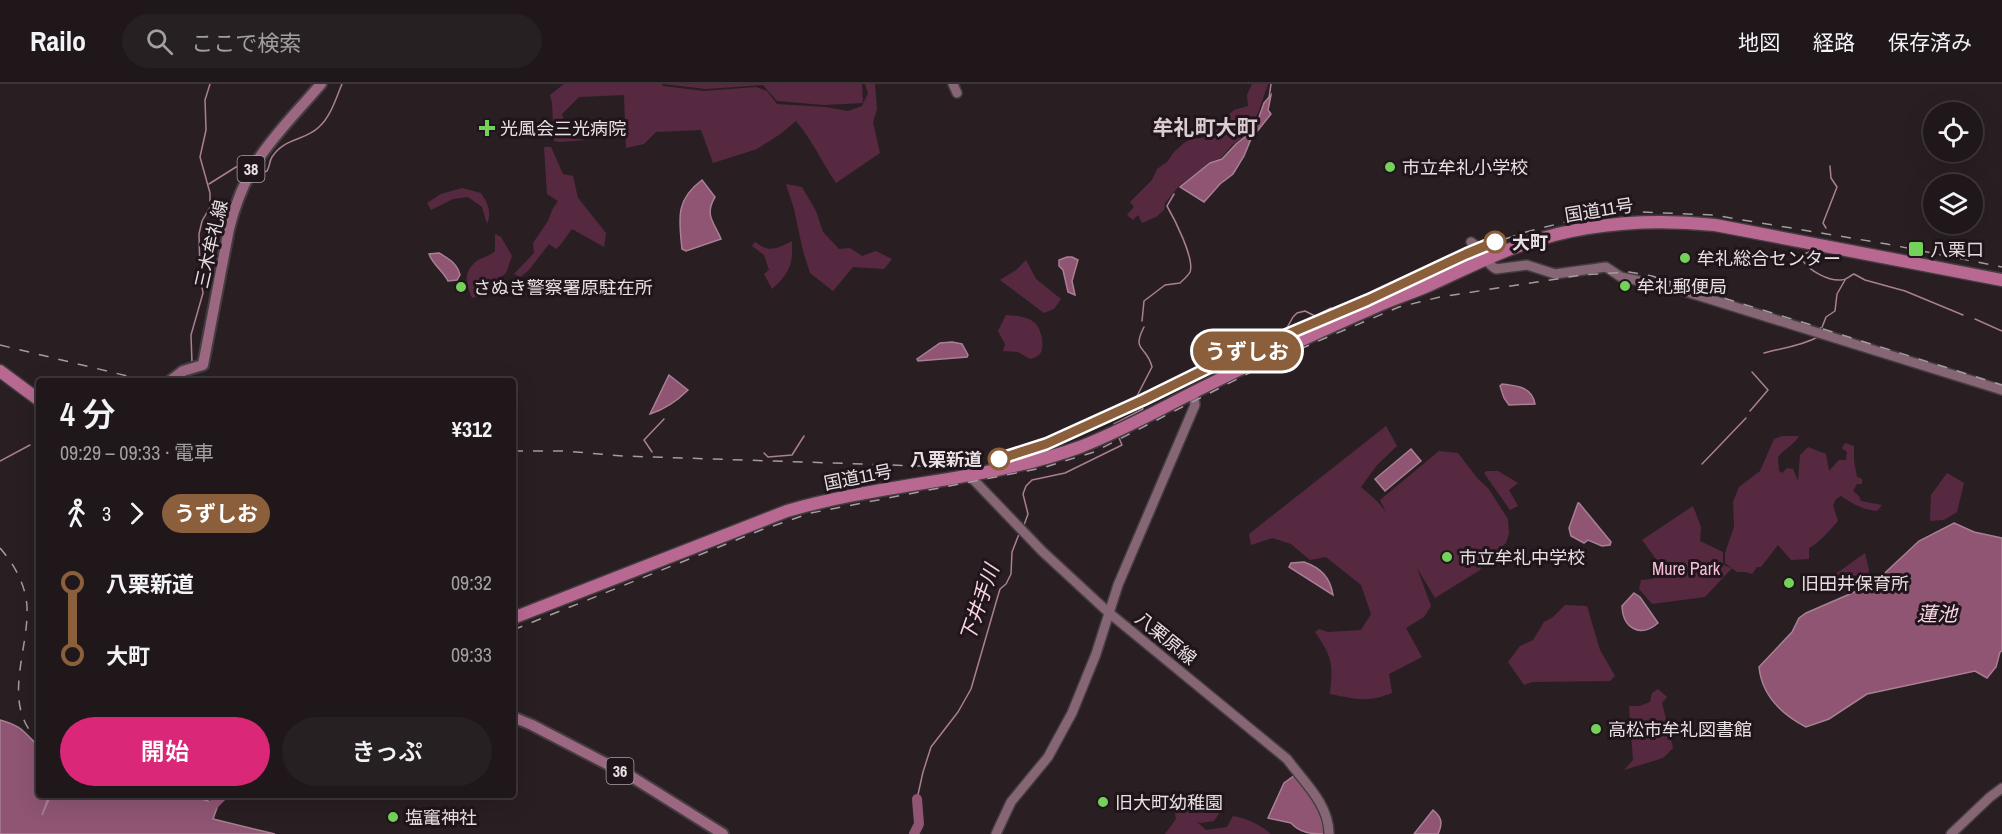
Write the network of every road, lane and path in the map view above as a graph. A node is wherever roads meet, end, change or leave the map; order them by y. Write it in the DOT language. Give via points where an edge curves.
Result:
graph roads {
  1 [pos="321,84"];
  2 [pos="1471,242"];
  3 [pos="1486,259"];
  4 [pos="2002,280"];
  5 [pos="0,371"];
  6 [pos="175,378"];
  7 [pos="2002,390"];
  8 [pos="1193,393"];
  9 [pos="36,398"];
  10 [pos="968,474"];
  11 [pos="1108,612"];
  12 [pos="516,617"];
  13 [pos="516,718"];
  14 [pos="2002,788"];
  15 [pos="723,834"];
  16 [pos="996,834"];
  17 [pos="1329,834"];
  18 [pos="1951,834"];
  1 -- 6 [label="main road, 三木牟礼線 / 38" via="259,155 246,180 233,211 203,365"];
  2 -- 3 [label="street"];
  3 -- 4 [label="highway, 国道11号" via="1576,230 1676,221 1751,230"];
  3 -- 7 [label="street" via="1496,269 1527,265 1555,274 1606,267 1621,277 1674,288"];
  3 -- 8 [label="highway, 国道11号" via="1376,306"];
  5 -- 9 [label="highway"];
  8 -- 10 [label="highway, 国道11号" via="1080,447 1035,461"];
  8 -- 11 [label="street" via="1196,405"];
  10 -- 11 [label="street, 八栗原線"];
  10 -- 12 [label="highway, 国道11号" via="834,499 787,512"];
  11 -- 16 [label="street" via="1102,638 1072,713 1048,757 1011,802"];
  11 -- 17 [label="street, 八栗原線" via="1287,759 1326,813"];
  13 -- 15 [label="main road, 36" via="632,777"];
  14 -- 18 [label="street"];
}
